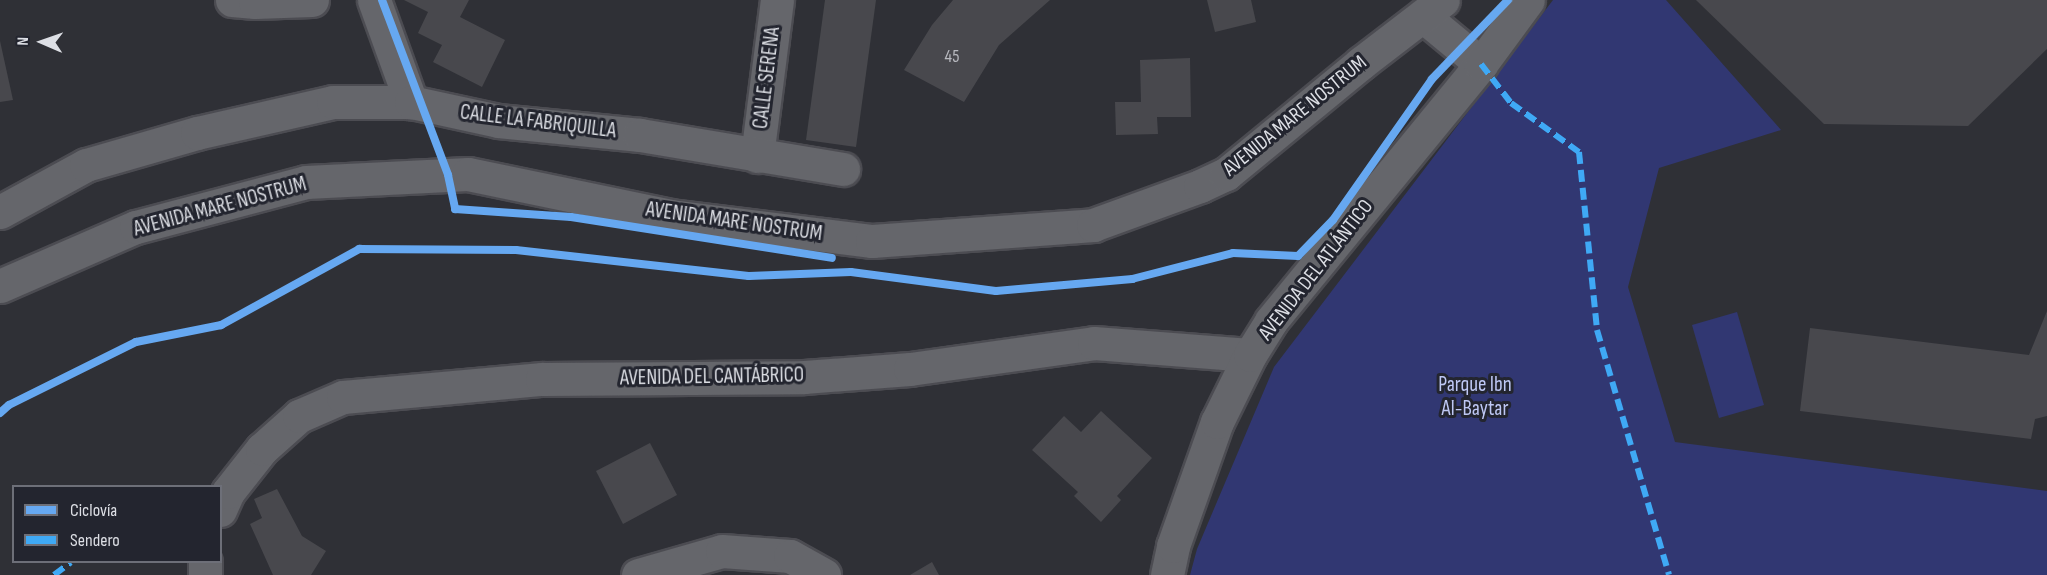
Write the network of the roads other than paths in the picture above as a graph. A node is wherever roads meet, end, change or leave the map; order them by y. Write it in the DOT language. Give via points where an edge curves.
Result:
graph roads {
  1 [pos="232,0"];
  2 [pos="312,0"];
  3 [pos="374,0"];
  4 [pos="777,0"];
  5 [pos="1528,0"];
  6 [pos="1433,6"];
  7 [pos="1481,64"];
  8 [pos="411,102"];
  9 [pos="757,156"];
  10 [pos="843,169"];
  11 [pos="0,212"];
  12 [pos="0,286"];
  13 [pos="1250,355"];
  14 [pos="222,506"];
  15 [pos="638,575"];
  16 [pos="824,575"];
  17 [pos="1167,575"];
  1 -- 2 [label="street"];
  3 -- 8 [label="street"];
  4 -- 9 [label="street, CALLE SERENA"];
  5 -- 7 [label="street, AVENIDA DEL ATLÁNTICO"];
  6 -- 7 [label="street"];
  6 -- 12 [label="street, AVENIDA MARE NOSTRUM" via="1226,174 1093,225 873,241 671,216 468,174 306,182 136,227"];
  7 -- 13 [label="street, AVENIDA DEL ATLÁNTICO" via="1271,321"];
  8 -- 9 [label="street, CALLE LA FABRIQUILLA" via="498,121 640,135"];
  8 -- 11 [label="street, CALLE LA FABRIQUILLA" via="333,102 197,133 86,165"];
  9 -- 10 [label="street, CALLE LA FABRIQUILLA"];
  13 -- 14 [label="street, AVENIDA DEL CANTÁBRICO" via="1094,343 910,369 804,377 542,379 343,397 299,416 270,442 228,492"];
  13 -- 17 [label="street, AVENIDA DEL ATLÁNTICO" via="1217,422 1173,546"];
  15 -- 16 [label="street" via="722,551 790,555"];
}
